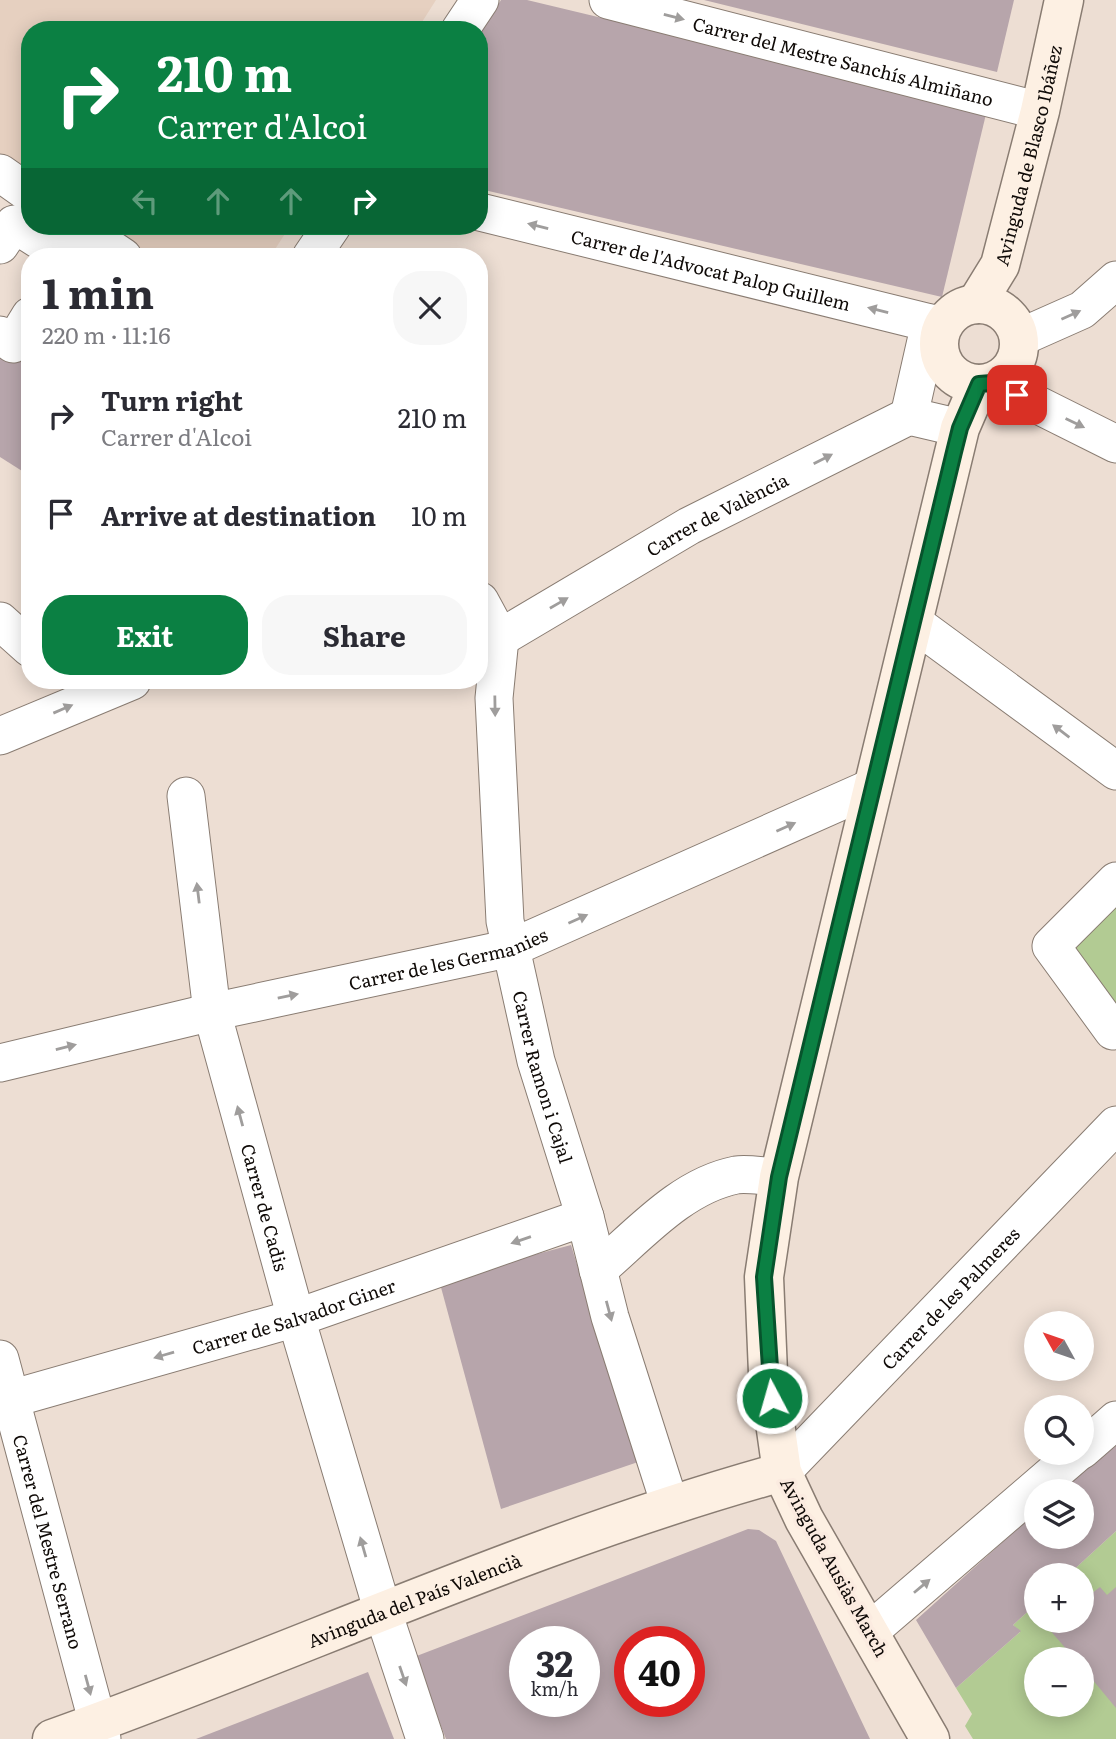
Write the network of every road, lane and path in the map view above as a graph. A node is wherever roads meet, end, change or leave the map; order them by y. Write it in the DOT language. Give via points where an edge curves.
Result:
graph roads {
  1 [pos="480,0"];
  2 [pos="608,0"];
  3 [pos="1064,0"];
  4 [pos="466,21"];
  5 [pos="1040,111"];
  6 [pos="0,173"];
  7 [pos="21,188"];
  8 [pos="488,214"];
  9 [pos="17,232"];
  10 [pos="23,235"];
  11 [pos="90,235"];
  12 [pos="48,248"];
  13 [pos="110,248"];
  14 [pos="0,266"];
  15 [pos="1116,280"];
  16 [pos="976,304"];
  17 [pos="937,324"];
  18 [pos="21,331"];
  19 [pos="0,335"];
  20 [pos="1018,338"];
  21 [pos="985,383"];
  22 [pos="909,416"];
  23 [pos="960,428"];
  24 [pos="1116,444"];
  25 [pos="0,621"];
  26 [pos="913,622"];
  27 [pos="490,638"];
  28 [pos="21,640"];
  29 [pos="105,689"];
  30 [pos="0,736"];
  31 [pos="1116,771"];
  32 [pos="873,787"];
  33 [pos="186,796"];
  34 [pos="1116,881"];
  35 [pos="511,948"];
  36 [pos="212,1012"];
  37 [pos="1116,1028"];
  38 [pos="0,1063"];
  39 [pos="1116,1125"];
  40 [pos="779,1177"];
  41 [pos="585,1217"];
  42 [pos="598,1270"];
  43 [pos="296,1318"];
  44 [pos="0,1359"];
  45 [pos="5,1400"];
  46 [pos="1116,1420"];
  47 [pos="1094,1439"];
  48 [pos="1064,1465"];
  49 [pos="782,1472"];
  50 [pos="670,1505"];
  51 [pos="383,1612"];
  52 [pos="870,1631"];
  53 [pos="100,1731"];
  54 [pos="52,1739"];
  55 [pos="425,1739"];
  56 [pos="930,1739"];
  1 -- 4 [label="street"];
  2 -- 5 [label="street, Carrer del Mestre Sanchís Almiñano, one-way"];
  3 -- 5 [label="street, Avinguda de Blasco Ibáñez"];
  5 -- 16 [label="street, Avinguda de Blasco Ibáñez" via="1000,265"];
  6 -- 7 [label="street"];
  17 -- 8 [label="street, Carrer de l'Advocat Palop Guillem, one-way"];
  9 -- 14 [label="street"];
  10 -- 12 [label="street"];
  11 -- 13 [label="street"];
  20 -- 15 [label="street, one-way" via="1082,310"];
  16 -- 17 [label="street"];
  16 -- 20 [label="street" via="1006,314"];
  17 -- 21 [label="street" via="945,366 956,377"];
  17 -- 22 [label="street"];
  18 -- 19 [label="street" via="13,344"];
  20 -- 21 [label="street" via="1018,354 1009,370"];
  21 -- 23 [label="street, Avinguda Ausiàs March"];
  21 -- 24 [label="street, one-way"];
  22 -- 23 [label="street"];
  27 -- 22 [label="street, Carrer de València, one-way" via="690,526"];
  23 -- 26 [label="street, Avinguda Ausiàs March"];
  25 -- 28 [label="street"];
  31 -- 26 [label="street, one-way"];
  26 -- 32 [label="street, Avinguda Ausiàs March"];
  27 -- 35 [label="street, Carrer Ramon i Cajal, one-way" via="505,921"];
  30 -- 29 [label="street, one-way"];
  35 -- 32 [label="street, Carrer de les Germanies, one-way"];
  32 -- 40 [label="street, Avinguda Ausiàs March"];
  36 -- 33 [label="street, Carrer de Cadis, one-way"];
  34 -- 37 [label="street" via="1051,946 1113,1031"];
  36 -- 35 [label="street, Carrer de les Germanies, one-way"];
  35 -- 41 [label="street, Carrer Ramon i Cajal" via="536,1060"];
  38 -- 36 [label="street, Carrer de les Germanies, one-way"];
  43 -- 36 [label="street, Carrer de Cadis, one-way"];
  39 -- 49 [label="street, Carrer de les Palmeres"];
  40 -- 42 [label="street" via="737,1175 698,1188"];
  40 -- 49 [label="street, Avinguda Ausiàs March" via="764,1277 768,1373"];
  41 -- 42 [label="street, Carrer Ramon i Cajal"];
  41 -- 43 [label="street, Carrer de Salvador Giner, one-way"];
  42 -- 50 [label="street, Carrer Ramon i Cajal, one-way"];
  43 -- 45 [label="street, Carrer de Salvador Giner, one-way"];
  51 -- 43 [label="street, Carrer de Cadis, one-way"];
  44 -- 45 [label="street, Carrer del Mestre Serrano"];
  45 -- 53 [label="street, Carrer del Mestre Serrano, one-way"];
  46 -- 47 [label="street"];
  52 -- 48 [label="street, one-way"];
  49 -- 50 [label="street, Avinguda del País Valencià"];
  49 -- 52 [label="street, Avinguda Ausiàs March" via="804,1519"];
  50 -- 51 [label="street, Avinguda del País Valencià"];
  51 -- 53 [label="street, Avinguda del País Valencià"];
  51 -- 55 [label="street, Carrer de Cadis, one-way"];
  52 -- 56 [label="street, Avinguda Ausiàs March"];
  53 -- 54 [label="street, Avinguda del País Valencià"];
}
